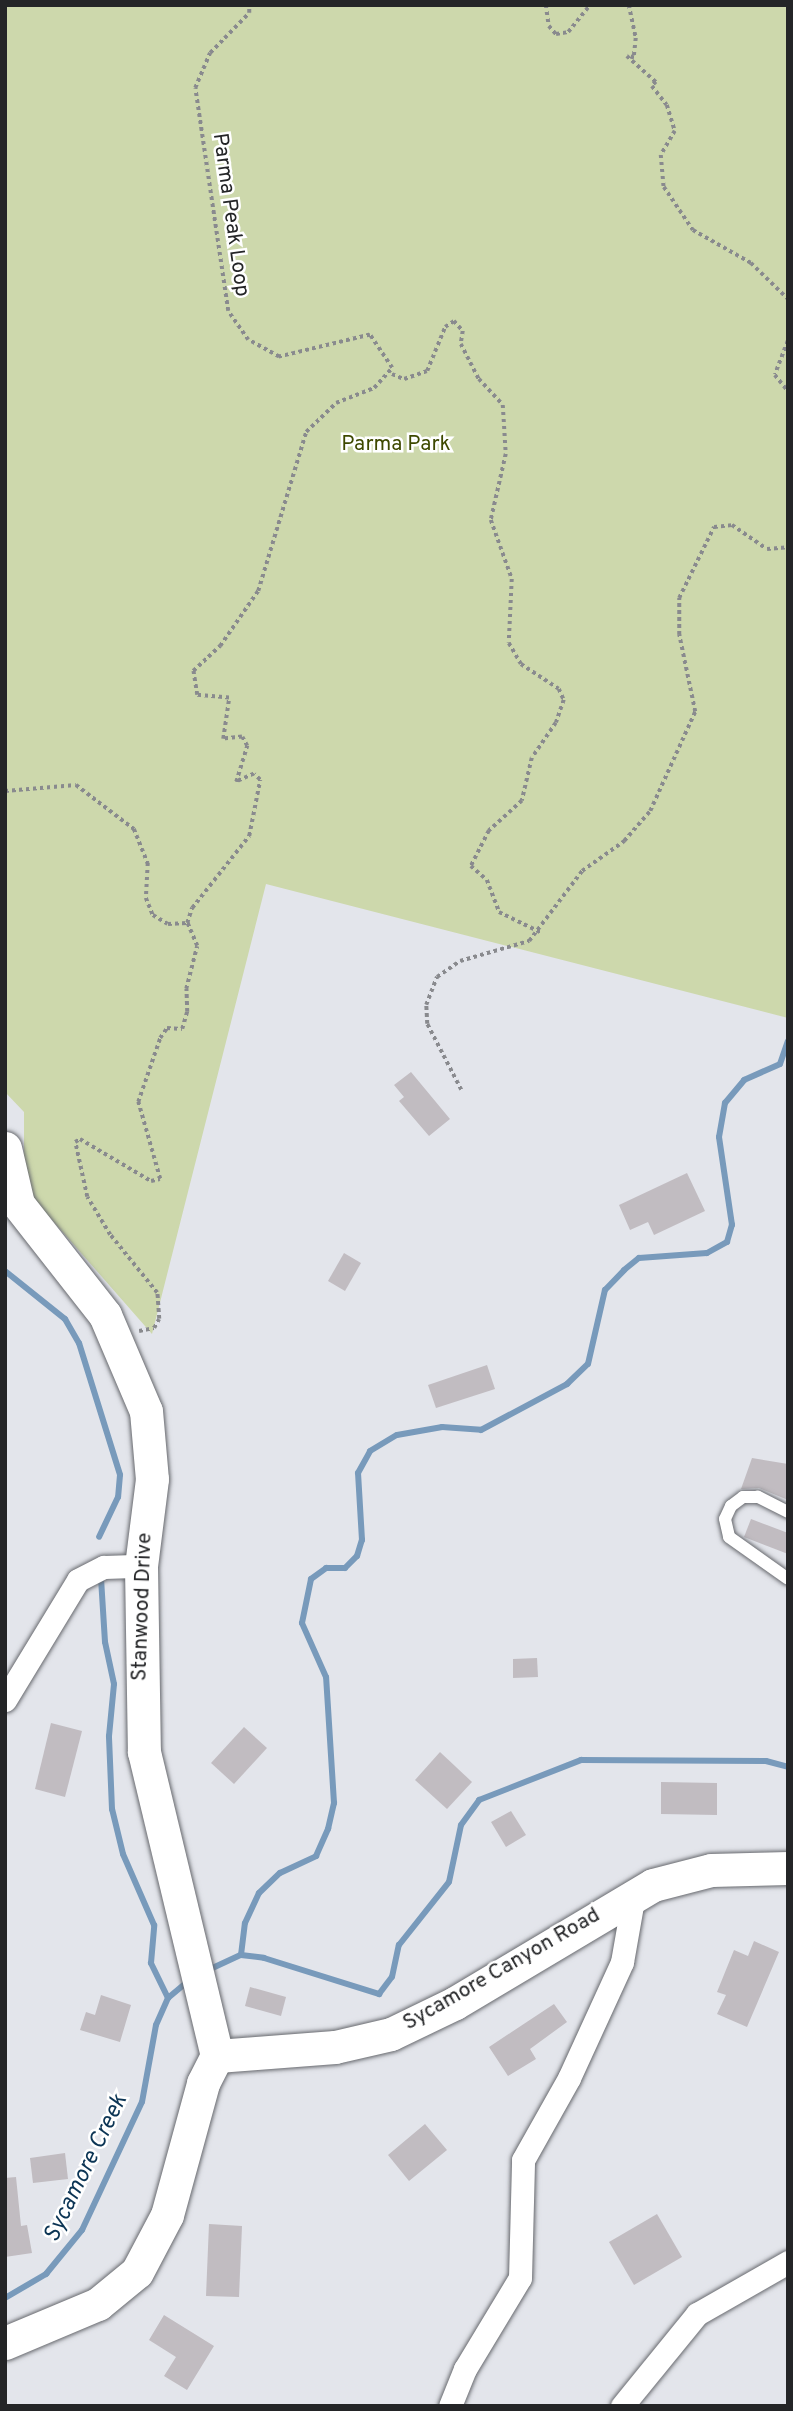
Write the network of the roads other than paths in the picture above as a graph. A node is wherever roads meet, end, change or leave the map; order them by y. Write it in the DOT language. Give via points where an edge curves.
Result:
graph roads {
  1 [pos="5,1148"];
  2 [pos="788,1512"];
  3 [pos="141,1566"];
  4 [pos="788,1579"];
  5 [pos="5,1700"];
  6 [pos="788,1868"];
  7 [pos="634,1894"];
  8 [pos="217,2056"];
  9 [pos="788,2262"];
  10 [pos="5,2343"];
  11 [pos="450,2406"];
  12 [pos="622,2406"];
  1 -- 3 [label="main road, Stanwood Drive" via="21,1211 85,1286 115,1331 138,1384 152,1479"];
  2 -- 4 [label="lane" via="758,1497 743,1497 731,1506 725,1519 729,1536"];
  3 -- 5 [label="street" via="104,1567 78,1580"];
  3 -- 8 [label="main road, Stanwood Drive" via="146,1772"];
  6 -- 7 [label="main road, Sycamore Canyon Road" via="711,1870"];
  7 -- 8 [label="main road, Sycamore Canyon Road" via="455,2003 391,2034 335,2047"];
  7 -- 11 [label="street" via="622,1962 569,2078 523,2160 520,2278 465,2369"];
  8 -- 10 [label="main road" via="203,2082 167,2215 137,2272 98,2304"];
  9 -- 12 [label="street" via="697,2314"];
}
